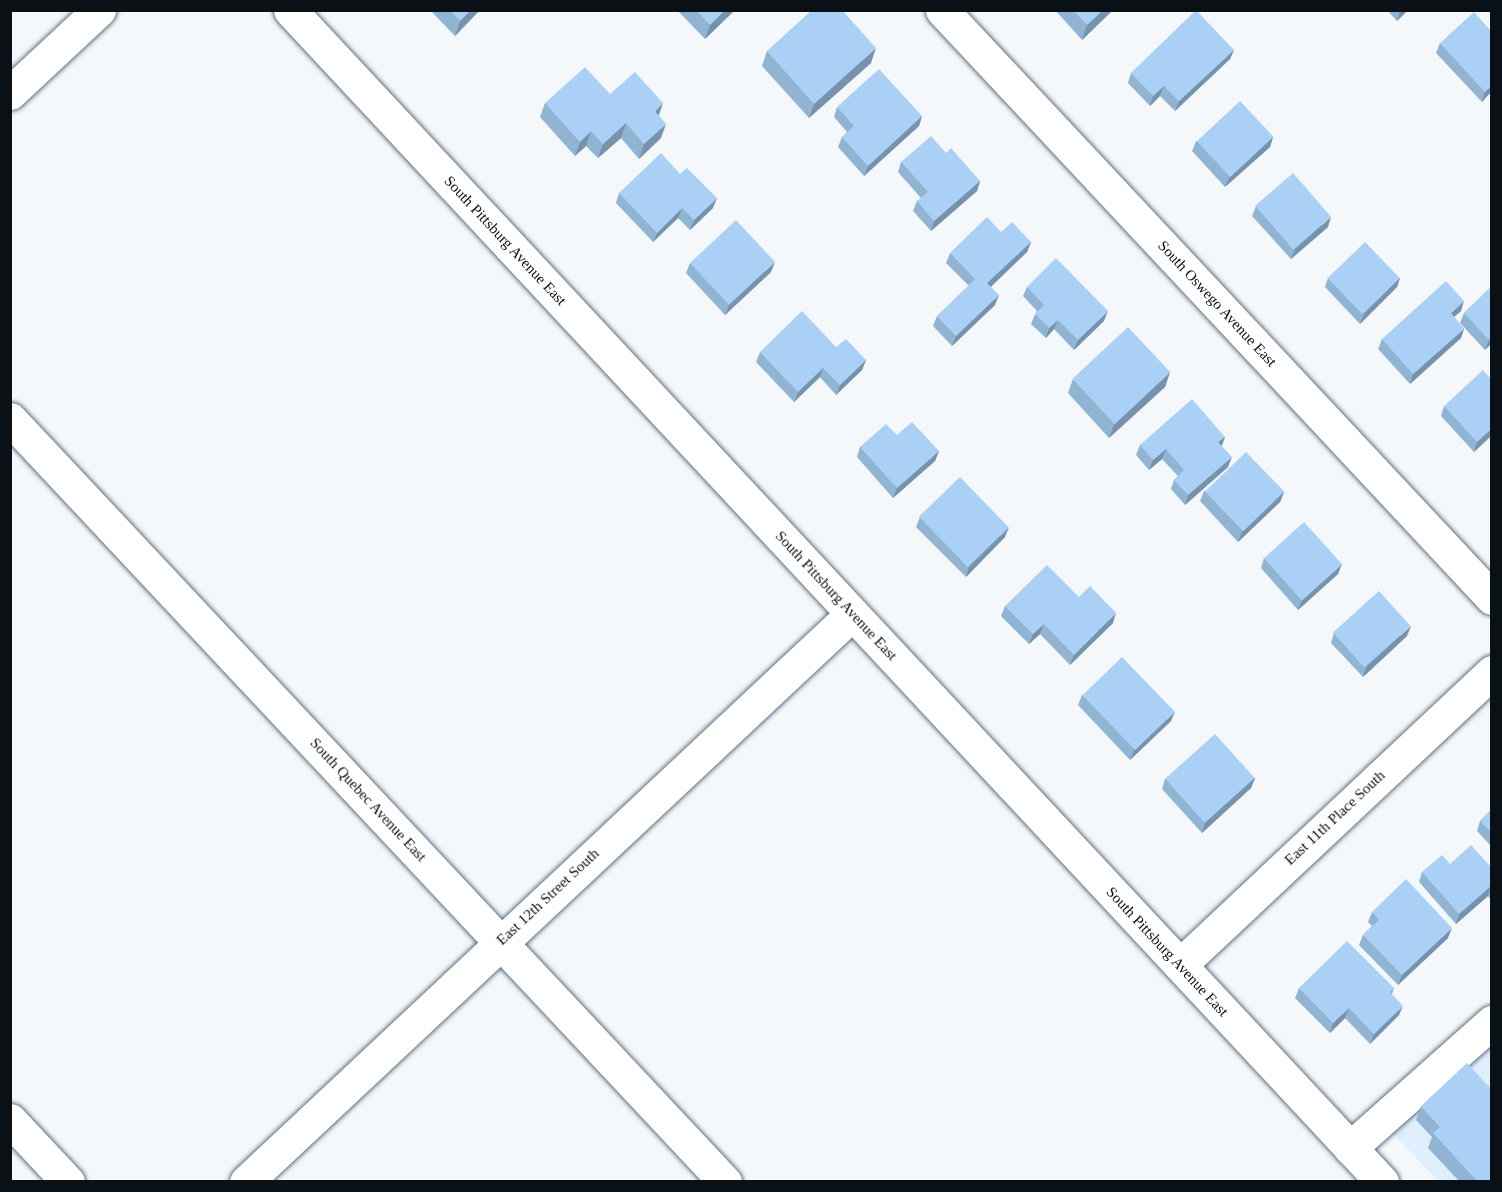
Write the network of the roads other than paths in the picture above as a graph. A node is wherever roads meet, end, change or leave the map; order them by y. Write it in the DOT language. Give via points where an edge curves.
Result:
graph roads {
  1 [pos="99,10"];
  2 [pos="290,10"];
  3 [pos="942,10"];
  4 [pos="10,93"];
  5 [pos="10,419"];
  6 [pos="1491,598"];
  7 [pos="852,614"];
  8 [pos="1491,672"];
  9 [pos="500,942"];
  10 [pos="1180,965"];
  11 [pos="1491,1022"];
  12 [pos="10,1120"];
  13 [pos="1350,1148"];
  14 [pos="68,1182"];
  15 [pos="246,1182"];
  16 [pos="725,1182"];
  17 [pos="1382,1182"];
  1 -- 4 [label="street"];
  2 -- 7 [label="street, South Pittsburg Avenue East"];
  3 -- 6 [label="street, South Oswego Avenue East"];
  5 -- 9 [label="street, South Quebec Avenue East"];
  7 -- 9 [label="street, East 12th Street South"];
  7 -- 10 [label="street, South Pittsburg Avenue East"];
  8 -- 10 [label="street, East 11th Place South"];
  9 -- 15 [label="street, East 12th Street South"];
  9 -- 16 [label="street, South Quebec Avenue East"];
  10 -- 13 [label="street, South Pittsburg Avenue East"];
  11 -- 13 [label="street"];
  12 -- 14 [label="street"];
  13 -- 17 [label="street, South Pittsburg Avenue East"];
}
